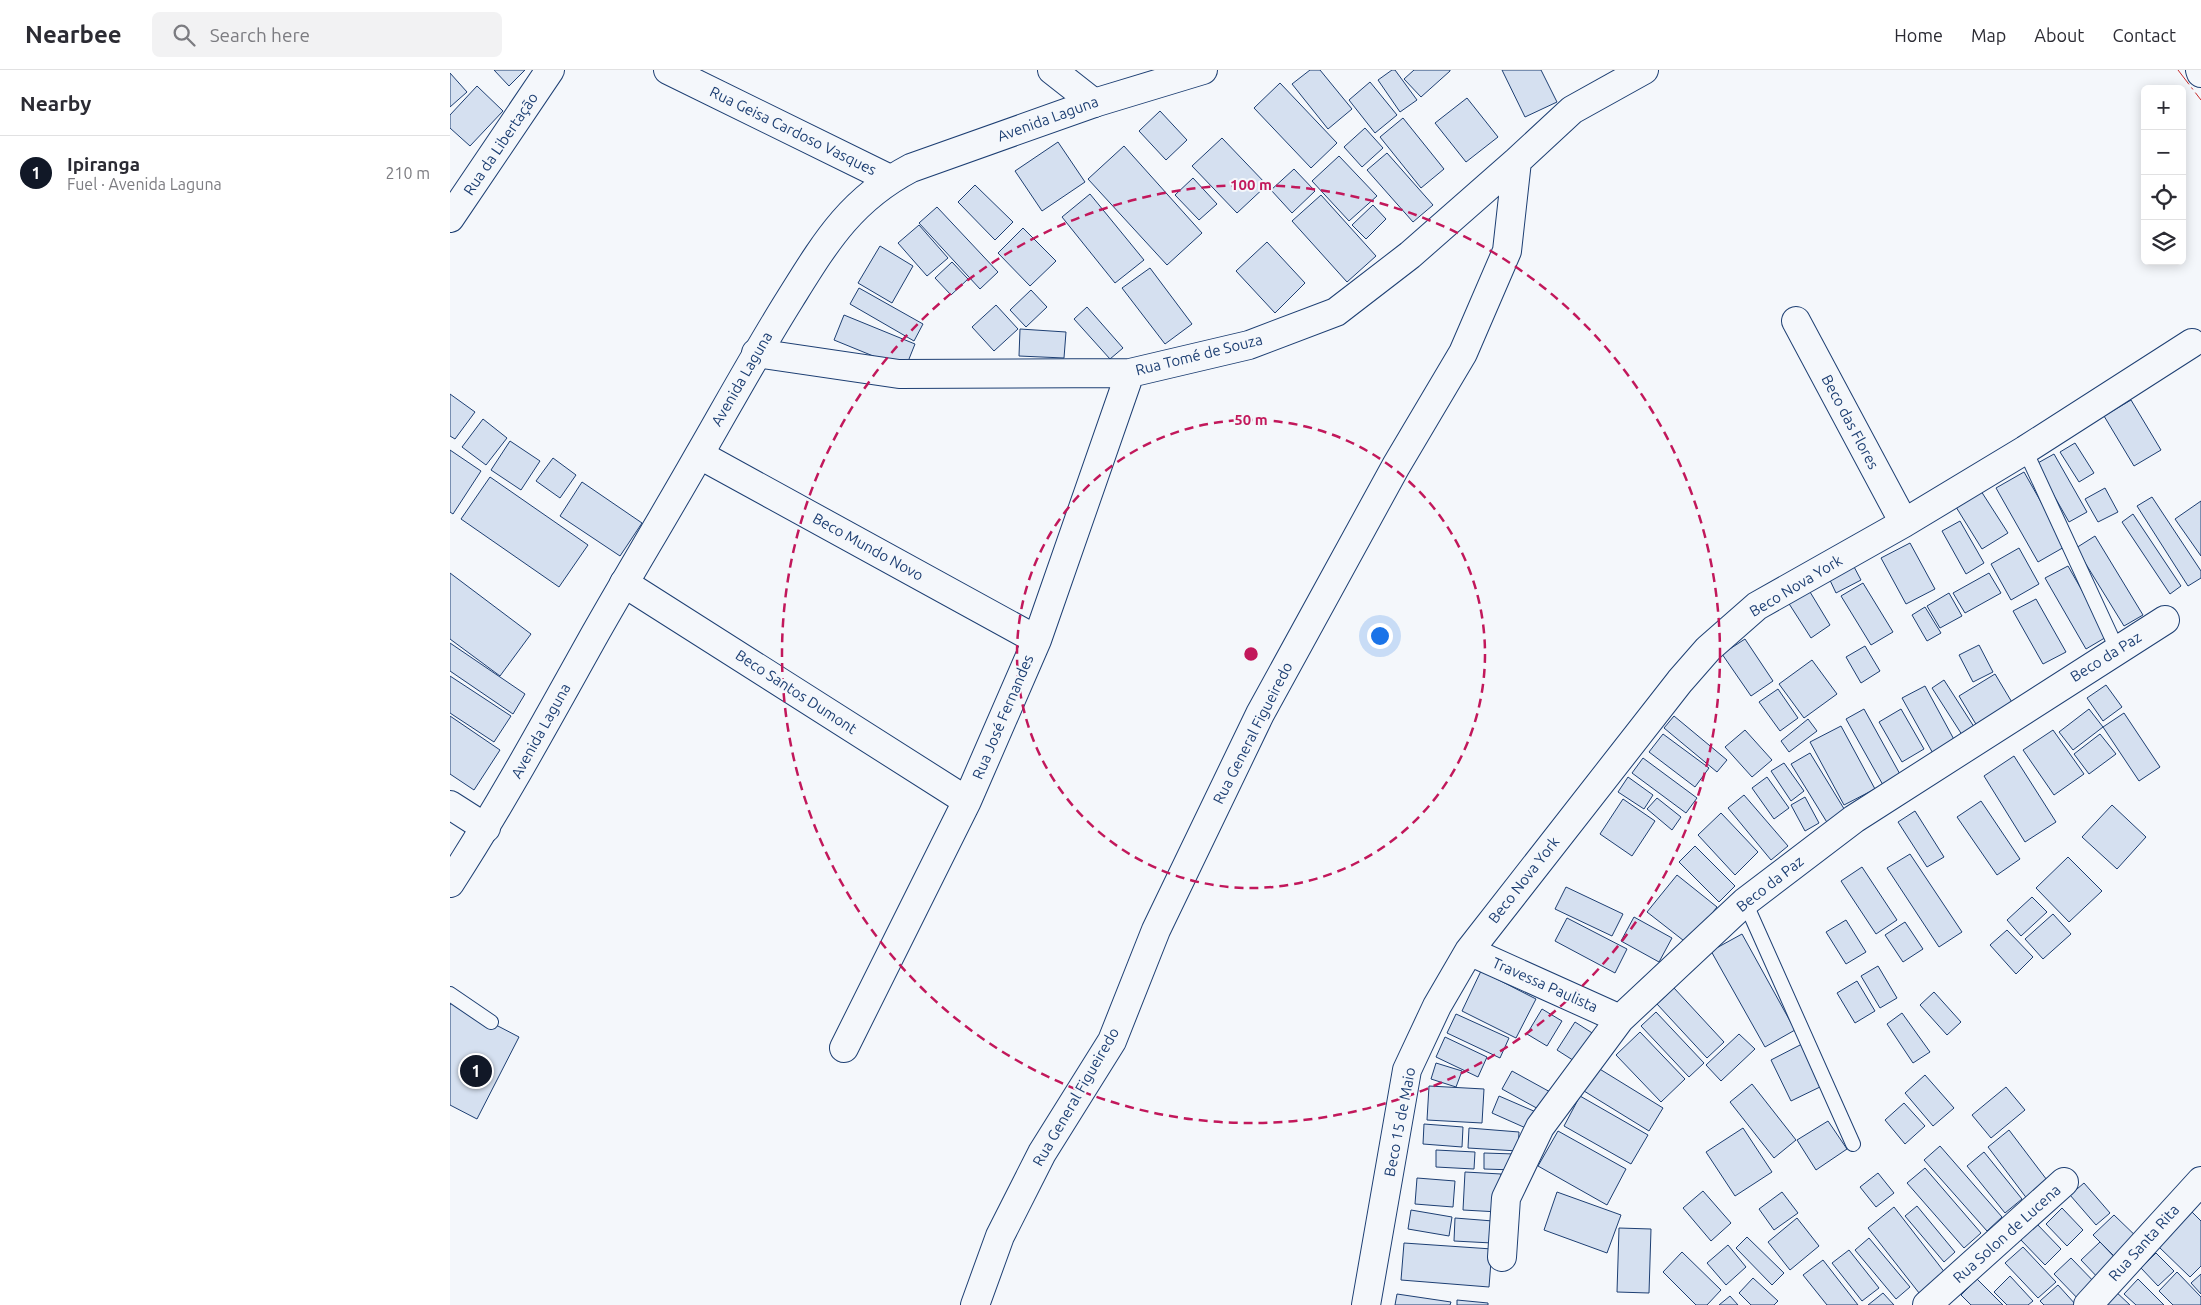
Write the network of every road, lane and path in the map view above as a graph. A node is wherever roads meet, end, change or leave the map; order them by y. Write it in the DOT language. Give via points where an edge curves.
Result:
graph roads {
  1 [pos="550,70"];
  2 [pos="668,70"];
  3 [pos="1052,70"];
  4 [pos="1203,70"];
  5 [pos="1644,70"];
  6 [pos="1094,102"];
  7 [pos="1517,161"];
  8 [pos="890,179"];
  9 [pos="455,199"];
  10 [pos="1796,321"];
  11 [pos="2192,343"];
  12 [pos="756,353"];
  13 [pos="1130,373"];
  14 [pos="2025,450"];
  15 [pos="700,455"];
  16 [pos="1904,523"];
  17 [pos="624,583"];
  18 [pos="2165,620"];
  19 [pos="1037,640"];
  20 [pos="2117,650"];
  21 [pos="967,801"];
  22 [pos="450,805"];
  23 [pos="486,828"];
  24 [pos="450,884"];
  25 [pos="1745,902"];
  26 [pos="1469,951"];
  27 [pos="450,994"];
  28 [pos="1620,1019"];
  29 [pos="491,1022"];
  30 [pos="844,1048"];
  31 [pos="1853,1144"];
  32 [pos="2201,1181"];
  33 [pos="2064,1182"];
  34 [pos="1502,1257"];
  35 [pos="974,1305"];
  36 [pos="1366,1305"];
  37 [pos="1927,1305"];
  38 [pos="2088,1305"];
  1 -- 9 [label="street, Rua da Libertação"];
  2 -- 8 [label="street, Rua Geisa Cardoso Vasques"];
  3 -- 6 [label="street"];
  4 -- 6 [label="street, Avenida Laguna"];
  5 -- 7 [label="street, Rua Tomé de Souza" via="1572,110"];
  6 -- 8 [label="street, Avenida Laguna" via="911,168"];
  7 -- 13 [label="street, Rua Tomé de Souza" via="1410,254 1336,312 1249,345"];
  7 -- 35 [label="street, Rua General Figueiredo" via="1507,251 1464,353 1396,466 1260,714 1156,930 1112,1040 1042,1153 1000,1236"];
  8 -- 12 [label="street, Avenida Laguna" via="869,194 840,224"];
  10 -- 16 [label="street, Beco das Flores"];
  11 -- 14 [label="street, Beco Nova York"];
  12 -- 13 [label="street, Rua Tomé de Souza" via="899,374"];
  12 -- 15 [label="street, Avenida Laguna"];
  13 -- 19 [label="street, Rua José Fernandes"];
  14 -- 16 [label="street, Beco Nova York"];
  14 -- 20 [label="lane"];
  15 -- 17 [label="street, Avenida Laguna"];
  15 -- 19 [label="street, Beco Mundo Novo"];
  16 -- 26 [label="street, Beco Nova York" via="1757,606 1708,649"];
  17 -- 21 [label="street, Beco Santos Dumont"];
  17 -- 23 [label="street, Avenida Laguna"];
  18 -- 20 [label="street, Beco da Paz"];
  19 -- 21 [label="street, Rua José Fernandes"];
  20 -- 25 [label="street, Beco da Paz" via="1854,819"];
  21 -- 30 [label="street, Rua José Fernandes"];
  22 -- 23 [label="street"];
  23 -- 24 [label="street, Avenida Laguna"];
  25 -- 28 [label="street, Beco da Paz"];
  25 -- 31 [label="lane"];
  26 -- 28 [label="street, Travessa Paulista"];
  26 -- 36 [label="street, Beco 15 de Maio" via="1436,1006 1407,1070"];
  27 -- 29 [label="lane"];
  28 -- 34 [label="street, Beco da Paz" via="1540,1127 1506,1198"];
  32 -- 38 [label="street, Rua Santa Rita"];
  33 -- 37 [label="street, Rua Solon de Lucena"];
}
